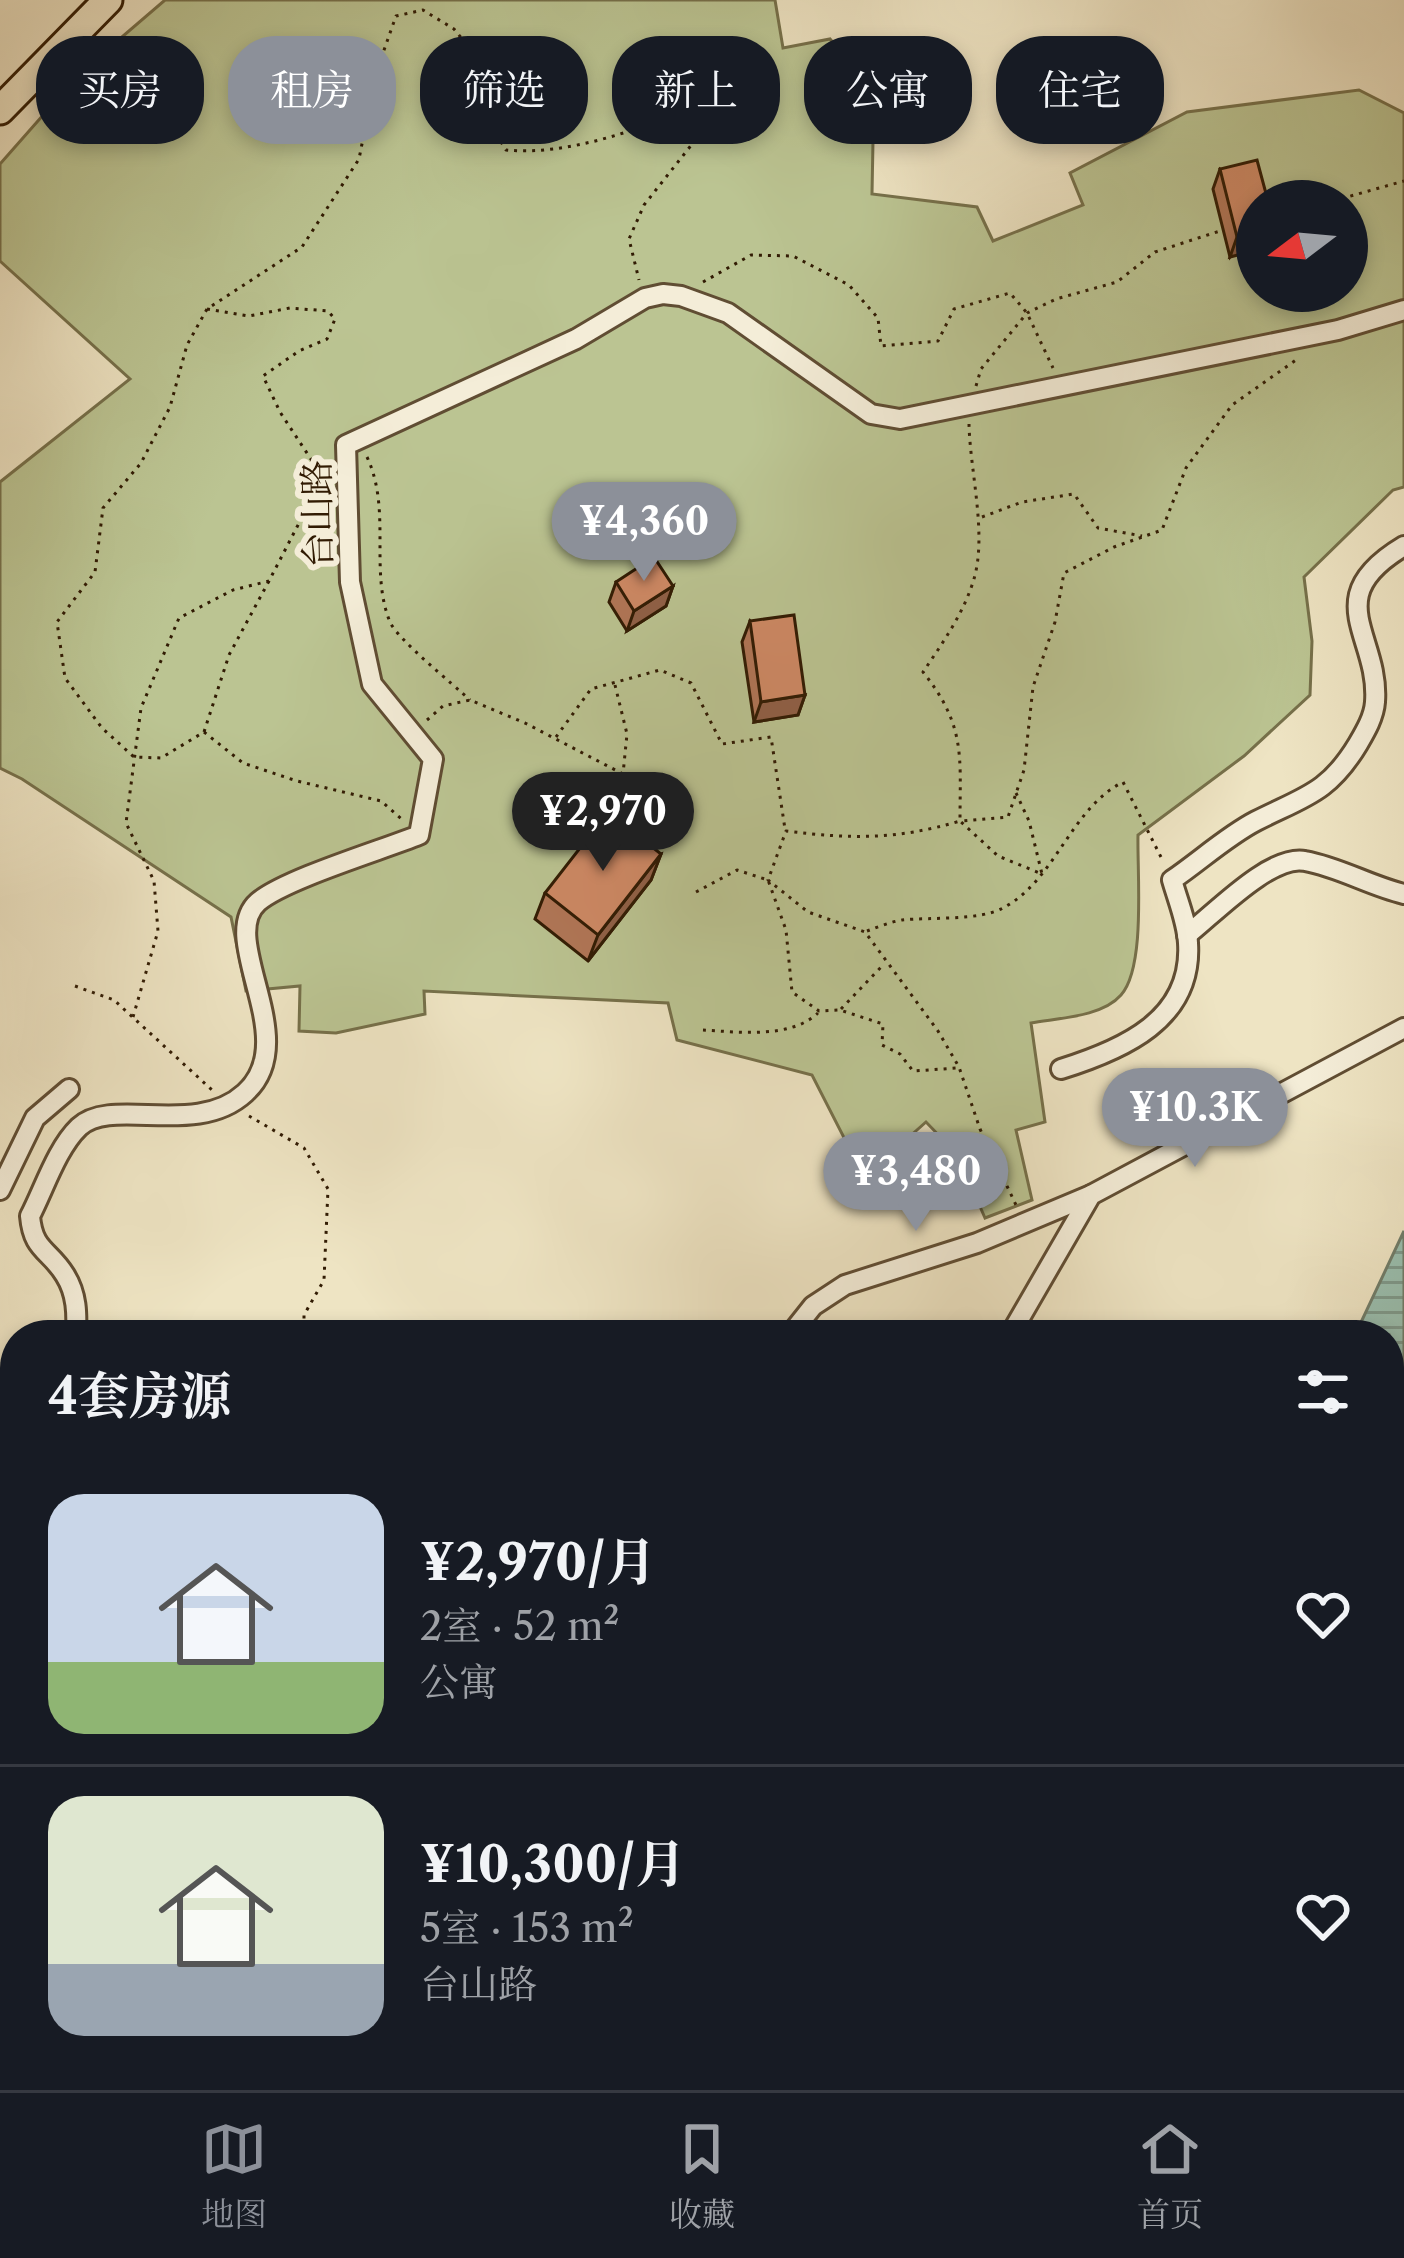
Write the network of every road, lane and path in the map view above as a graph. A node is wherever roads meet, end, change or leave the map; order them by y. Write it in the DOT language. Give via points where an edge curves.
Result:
graph roads {
  1 [pos="108,0"];
  2 [pos="0,110"];
  3 [pos="1404,182"];
  4 [pos="1368,192"];
  5 [pos="1236,227"];
  6 [pos="681,296"];
  7 [pos="645,298"];
  8 [pos="207,309"];
  9 [pos="1404,310"];
  10 [pos="1027,314"];
  11 [pos="1302,355"];
  12 [pos="1062,387"];
  13 [pos="969,406"];
  14 [pos="352,442"];
  15 [pos="323,477"];
  16 [pos="978,519"];
  17 [pos="1144,536"];
  18 [pos="1404,546"];
  19 [pos="269,581"];
  20 [pos="614,683"];
  21 [pos="470,700"];
  22 [pos="204,732"];
  23 [pos="412,733"];
  24 [pos="556,737"];
  25 [pos="134,757"];
  26 [pos="623,774"];
  27 [pos="1016,793"];
  28 [pos="658,817"];
  29 [pos="960,821"];
  30 [pos="785,831"];
  31 [pos="419,835"];
  32 [pos="1042,874"];
  33 [pos="768,880"];
  34 [pos="1172,880"];
  35 [pos="696,892"];
  36 [pos="1404,894"];
  37 [pos="865,932"];
  38 [pos="1187,935"];
  39 [pos="887,961"];
  40 [pos="75,986"];
  41 [pos="840,1010"];
  42 [pos="819,1011"];
  43 [pos="133,1017"];
  44 [pos="1404,1028"];
  45 [pos="703,1030"];
  46 [pos="958,1067"];
  47 [pos="1061,1069"];
  48 [pos="69,1090"];
  49 [pos="229,1105"];
  50 [pos="0,1190"];
  51 [pos="1091,1195"];
  52 [pos="1025,1223"];
  53 [pos="75,1320"];
  54 [pos="304,1320"];
  55 [pos="802,1320"];
  56 [pos="1019,1320"];
  1 -- 2 [label="highway"];
  3 -- 4 [label="path"];
  5 -- 10 [label="path" via="1155,252 1117,282"];
  6 -- 7 [label="street, 台山路"];
  6 -- 10 [label="path" via="751,255 793,256 849,285 878,318 881,346 938,341 954,309 1010,293"];
  6 -- 13 [label="street, 台山路" via="728,313 871,414 901,418"];
  7 -- 8 [label="path" via="629,239 644,205 704,129 694,106 606,137 506,150 488,121 472,51 423,10 397,16 359,159 302,247"];
  7 -- 14 [label="street, 台山路" via="576,339"];
  8 -- 15 [label="path" via="249,316 309,309 334,319 327,339 263,376"];
  8 -- 25 [label="path" via="151,444 104,508 95,572 57,622 65,678"];
  9 -- 12 [label="street, 台山路"];
  10 -- 12 [label="path"];
  10 -- 13 [label="path" via="981,369"];
  11 -- 17 [label="path" via="1232,405 1186,468 1162,530"];
  12 -- 13 [label="street, 台山路"];
  13 -- 16 [label="path"];
  14 -- 15 [label="path"];
  14 -- 21 [label="path" via="374,472 391,625"];
  14 -- 23 [label="street, 台山路" via="350,582 372,684"];
  15 -- 19 [label="path"];
  16 -- 17 [label="path" via="1074,494 1098,528"];
  16 -- 29 [label="path" via="975,580 923,672 947,702 960,741"];
  17 -- 27 [label="path" via="1064,573"];
  18 -- 34 [label="street" via="1358,595 1376,702 1356,748 1315,794 1255,822"];
  19 -- 22 [label="path" via="229,655"];
  19 -- 25 [label="path" via="179,618 141,708"];
  20 -- 24 [label="path" via="591,688"];
  20 -- 26 [label="path" via="627,734"];
  20 -- 30 [label="path" via="660,670 692,683 722,744 770,737"];
  21 -- 23 [label="path" via="442,706"];
  21 -- 24 [label="path"];
  22 -- 25 [label="path" via="161,758"];
  22 -- 31 [label="path" via="243,763 381,801"];
  23 -- 31 [label="street, 台山路" via="433,759"];
  24 -- 26 [label="path"];
  25 -- 43 [label="path" via="126,823 154,881 158,931"];
  26 -- 28 [label="path"];
  27 -- 29 [label="path" via="1007,817"];
  27 -- 32 [label="path"];
  29 -- 30 [label="path" via="894,836"];
  29 -- 32 [label="path" via="998,856"];
  30 -- 33 [label="path"];
  31 -- 49 [label="street" via="286,887 247,917 266,1057 257,1079"];
  32 -- 34 [label="path" via="1107,790 1123,782"];
  32 -- 37 [label="path" via="1002,909"];
  33 -- 35 [label="path" via="737,870"];
  33 -- 37 [label="path" via="808,912"];
  33 -- 42 [label="path" via="787,930 792,992"];
  34 -- 38 [label="street"];
  36 -- 38 [label="street" via="1289,860"];
  37 -- 39 [label="path"];
  38 -- 47 [label="street" via="1183,983 1166,1016 1105,1056"];
  39 -- 41 [label="path"];
  39 -- 46 [label="path"];
  40 -- 43 [label="path" via="114,1000"];
  41 -- 42 [label="path"];
  41 -- 46 [label="path" via="883,1024 882,1045 913,1071"];
  42 -- 45 [label="path" via="806,1024 754,1033"];
  43 -- 49 [label="path"];
  44 -- 51 [label="street"];
  46 -- 52 [label="path"];
  48 -- 50 [label="street" via="35,1118"];
  49 -- 53 [label="street" via="184,1118 92,1118 78,1127 30,1216 37,1246 74,1295"];
  49 -- 54 [label="path" via="304,1148 328,1189 324,1280"];
  51 -- 52 [label="street"];
  51 -- 56 [label="street"];
  52 -- 55 [label="street" via="845,1285"];
}
